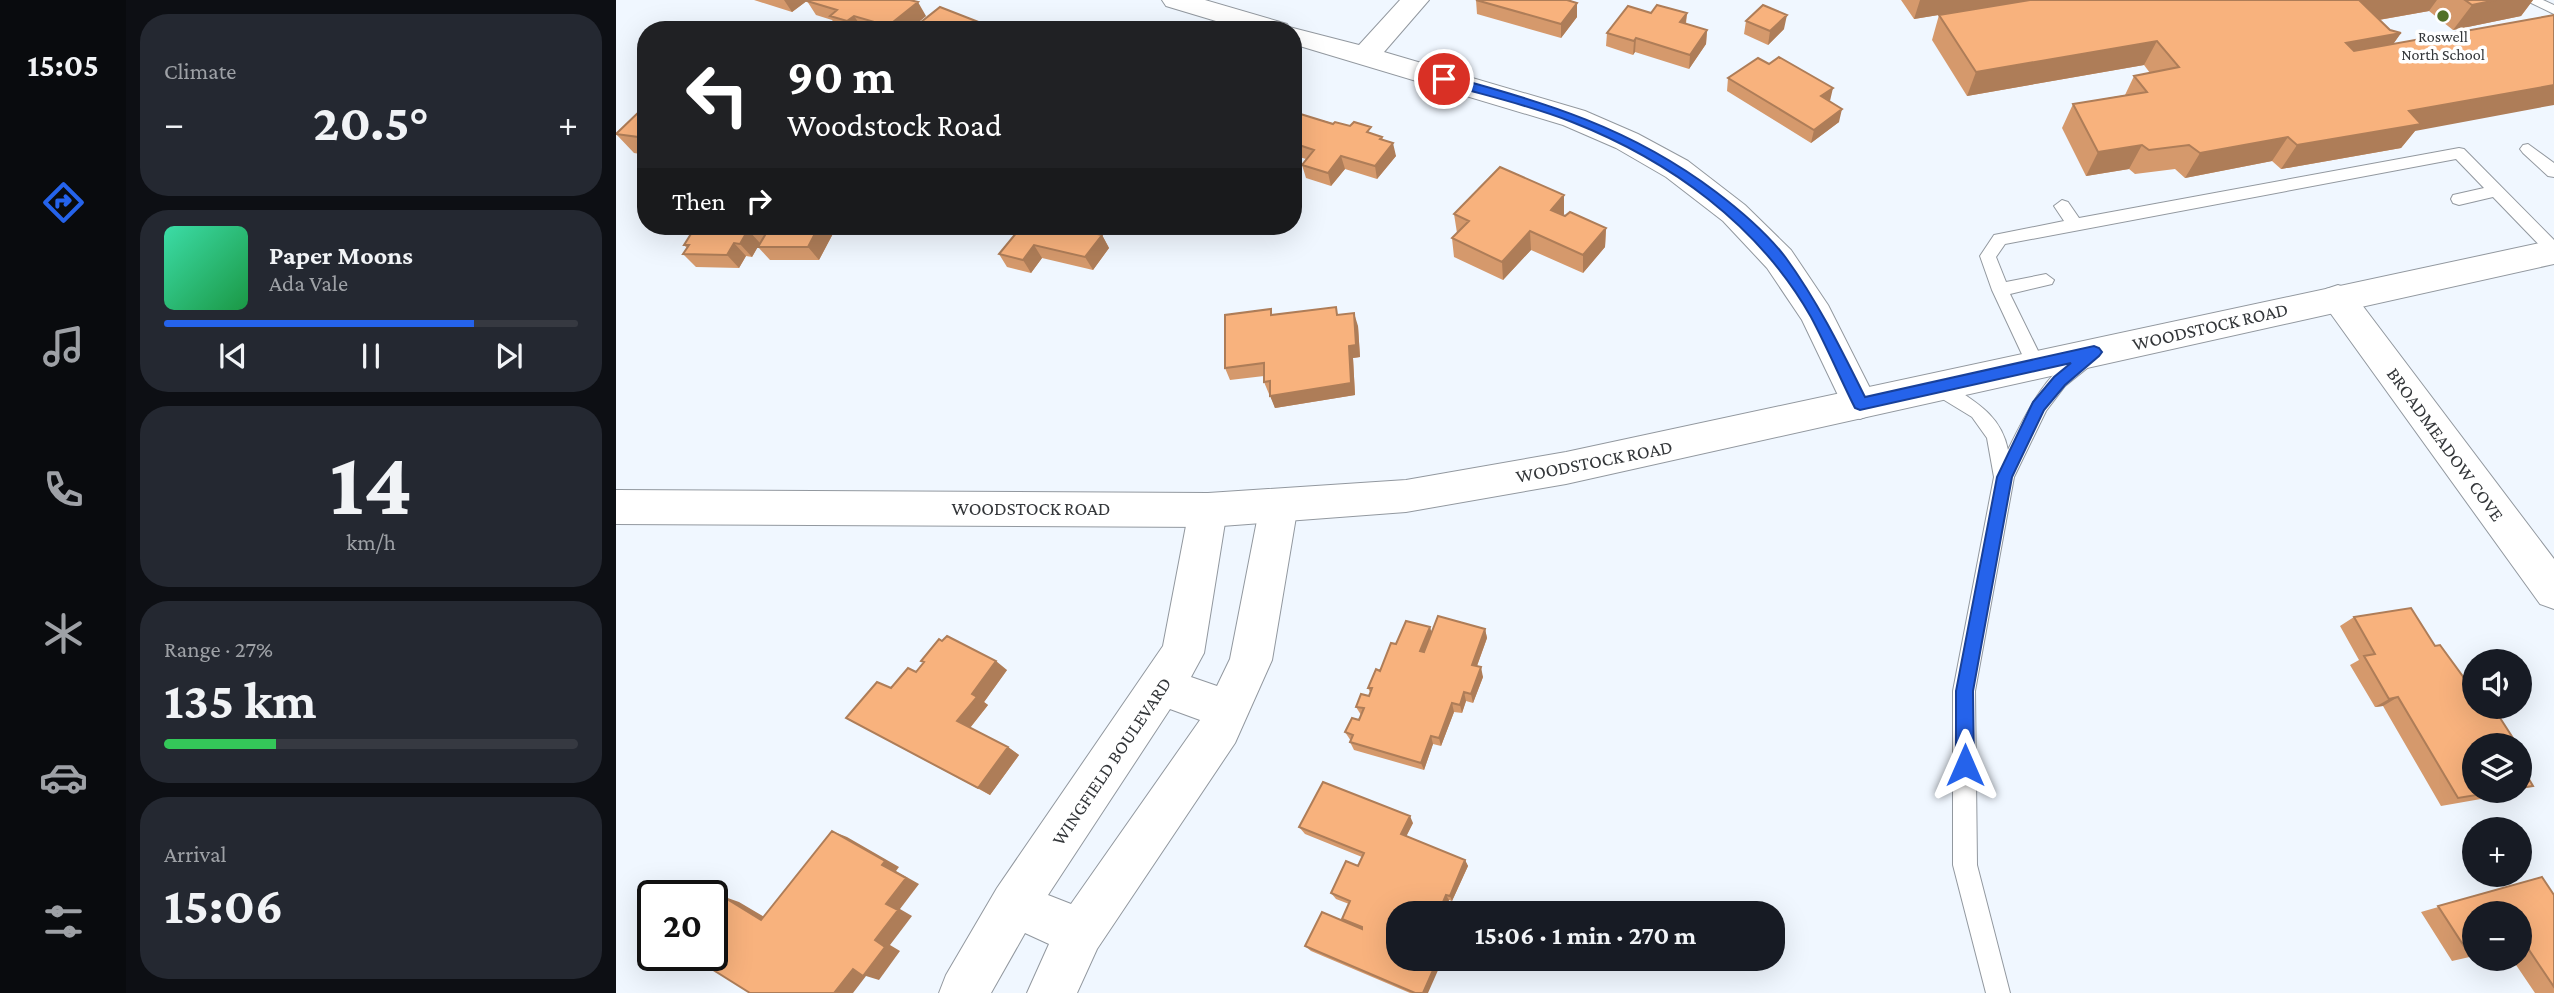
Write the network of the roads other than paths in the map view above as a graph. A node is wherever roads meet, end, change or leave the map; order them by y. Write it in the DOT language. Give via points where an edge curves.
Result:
graph roads {
  1 [pos="1175,0"];
  2 [pos="1415,0"];
  3 [pos="2532,0"];
  4 [pos="2554,10"];
  5 [pos="1246,21"];
  6 [pos="1302,37"];
  7 [pos="1365,56"];
  8 [pos="2528,149"];
  9 [pos="2554,172"];
  10 [pos="2496,191"];
  11 [pos="2459,199"];
  12 [pos="2062,205"];
  13 [pos="2075,225"];
  14 [pos="2554,251"];
  15 [pos="2046,280"];
  16 [pos="2000,290"];
  17 [pos="2338,298"];
  18 [pos="2094,352"];
  19 [pos="2036,365"];
  20 [pos="1937,387"];
  21 [pos="1860,404"];
  22 [pos="2004,477"];
  23 [pos="1279,505"];
  24 [pos="616,507"];
  25 [pos="1208,510"];
  26 [pos="2554,591"];
  27 [pos="1161,686"];
  28 [pos="1228,710"];
  29 [pos="1014,905"];
  30 [pos="1080,932"];
  31 [pos="964,993"];
  32 [pos="1052,993"];
  33 [pos="1998,993"];
  1 -- 5 [label="street"];
  2 -- 7 [label="street"];
  3 -- 4 [label="lane"];
  6 -- 7 [label="street"];
  7 -- 21 [label="street" via="1574,118 1677,169 1734,213 1779,259 1816,314"];
  8 -- 9 [label="lane"];
  10 -- 11 [label="lane"];
  10 -- 13 [label="lane" via="2459,153"];
  10 -- 14 [label="lane"];
  12 -- 13 [label="lane"];
  13 -- 16 [label="lane" via="2000,239 1988,256"];
  14 -- 17 [label="street, WOODSTOCK ROAD"];
  15 -- 16 [label="lane"];
  16 -- 19 [label="lane"];
  17 -- 18 [label="street, WOODSTOCK ROAD"];
  17 -- 26 [label="street, BROADMEADOW COVE"];
  18 -- 19 [label="street, WOODSTOCK ROAD"];
  18 -- 22 [label="lane" via="2059,381 2039,406"];
  19 -- 20 [label="street, WOODSTOCK ROAD"];
  20 -- 21 [label="street, WOODSTOCK ROAD"];
  20 -- 22 [label="lane" via="1979,412 1996,436"];
  21 -- 23 [label="street, WOODSTOCK ROAD" via="1566,468 1420,494"];
  22 -- 33 [label="lane" via="1965,691 1965,864"];
  23 -- 25 [label="street, WOODSTOCK ROAD"];
  23 -- 28 [label="street" via="1251,660"];
  24 -- 25 [label="street, WOODSTOCK ROAD"];
  25 -- 27 [label="street, WINGFIELD BOULEVARD" via="1183,653"];
  27 -- 28 [label="street"];
  27 -- 29 [label="street, WINGFIELD BOULEVARD"];
  28 -- 30 [label="street"];
  29 -- 30 [label="street"];
  29 -- 31 [label="street, WINGFIELD BOULEVARD"];
  30 -- 32 [label="street"];
}
